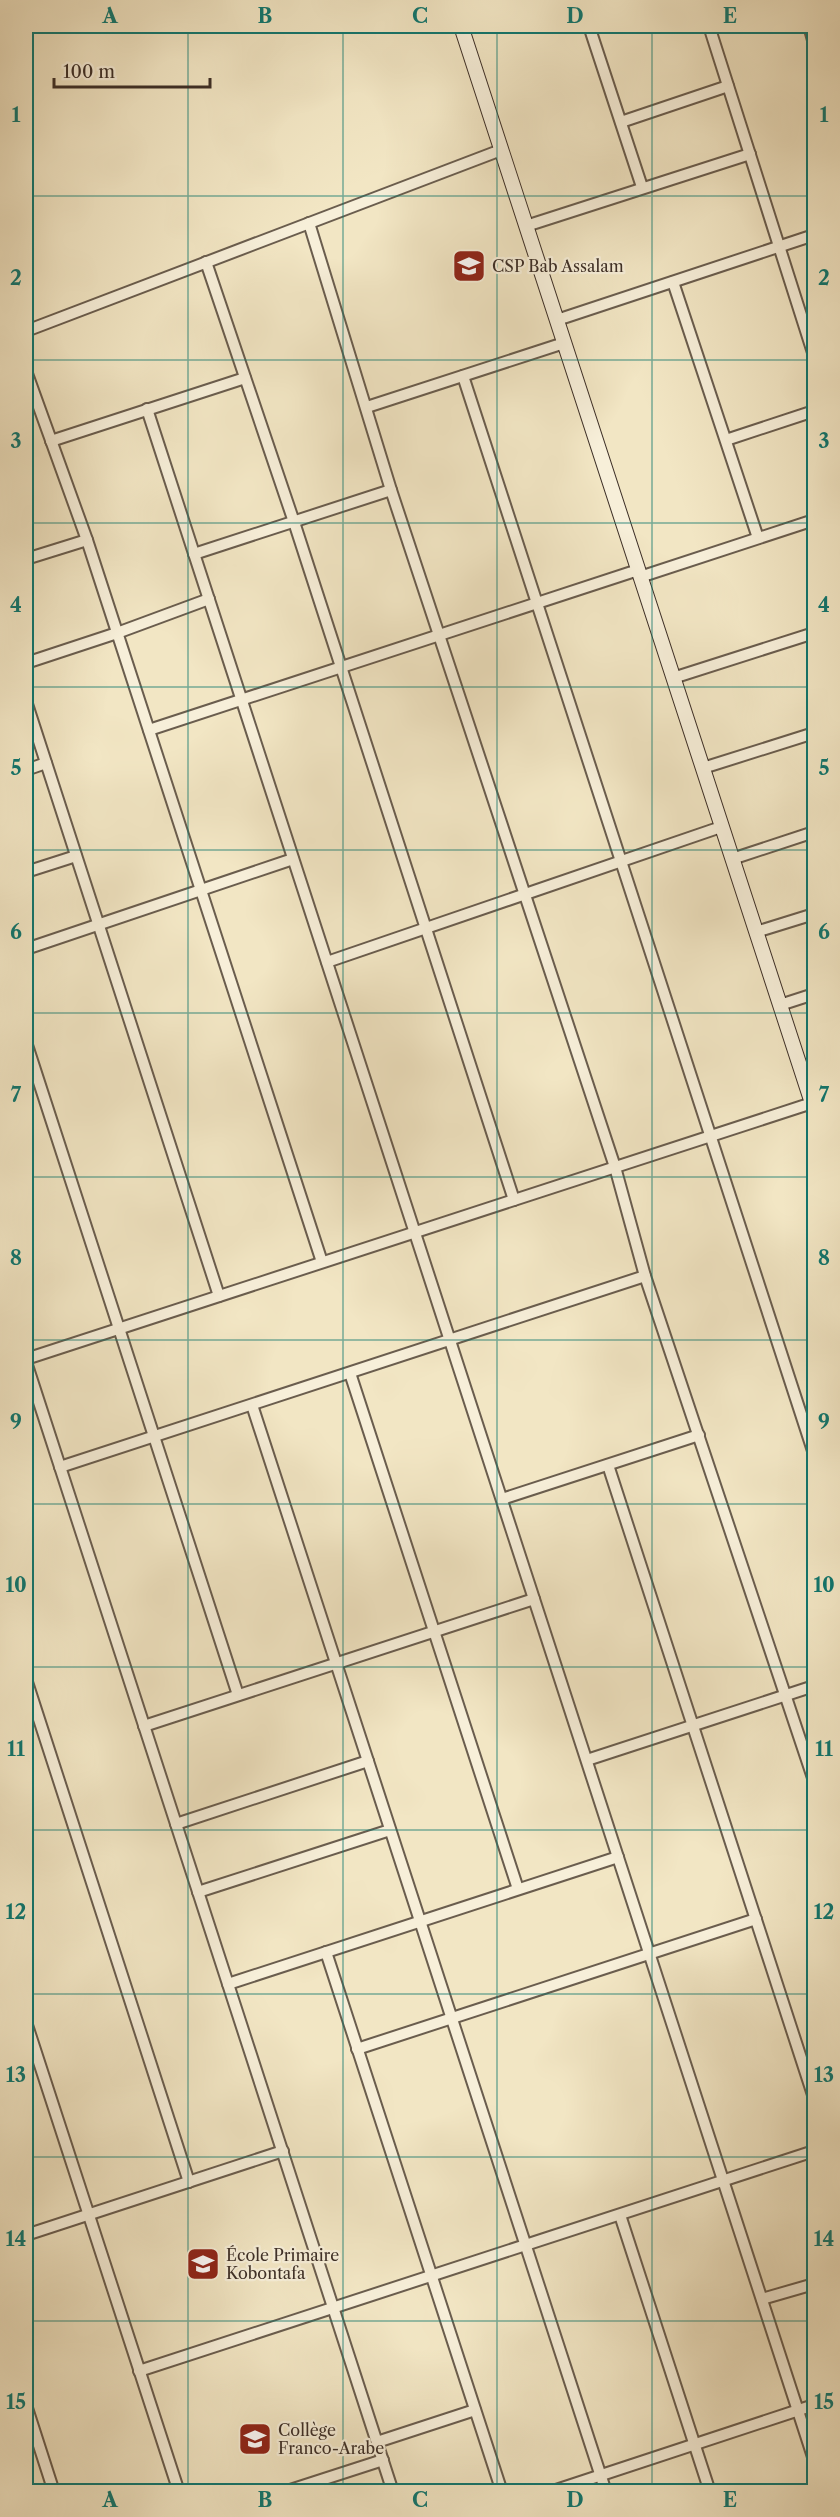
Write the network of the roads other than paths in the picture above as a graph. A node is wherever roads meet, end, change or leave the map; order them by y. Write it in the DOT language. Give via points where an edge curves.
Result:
graph roads {
  1 [pos="461,26"];
  2 [pos="602,26"];
  3 [pos="709,26"];
  4 [pos="808,26"];
  5 [pos="590,27"];
  6 [pos="814,44"];
  7 [pos="728,86"];
  8 [pos="621,122"];
  9 [pos="501,150"];
  10 [pos="750,154"];
  11 [pos="642,187"];
  12 [pos="309,223"];
  13 [pos="526,226"];
  14 [pos="814,235"];
  15 [pos="780,247"];
  16 [pos="206,262"];
  17 [pos="674,282"];
  18 [pos="557,320"];
  19 [pos="26,331"];
  20 [pos="564,343"];
  21 [pos="814,356"];
  22 [pos="26,371"];
  23 [pos="463,376"];
  24 [pos="245,378"];
  25 [pos="367,407"];
  26 [pos="147,410"];
  27 [pos="814,411"];
  28 [pos="726,440"];
  29 [pos="51,441"];
  30 [pos="391,490"];
  31 [pos="814,520"];
  32 [pos="294,522"];
  33 [pos="758,538"];
  34 [pos="87,540"];
  35 [pos="194,554"];
  36 [pos="26,559"];
  37 [pos="639,574"];
  38 [pos="209,599"];
  39 [pos="537,603"];
  40 [pos="117,633"];
  41 [pos="814,633"];
  42 [pos="439,635"];
  43 [pos="26,663"];
  44 [pos="341,667"];
  45 [pos="673,678"];
  46 [pos="241,699"];
  47 [pos="26,701"];
  48 [pos="148,730"];
  49 [pos="814,733"];
  50 [pos="46,764"];
  51 [pos="703,768"];
  52 [pos="26,770"];
  53 [pos="722,827"];
  54 [pos="814,832"];
  55 [pos="76,856"];
  56 [pos="293,859"];
  57 [pos="732,859"];
  58 [pos="621,861"];
  59 [pos="26,872"];
  60 [pos="201,890"];
  61 [pos="526,894"];
  62 [pos="814,914"];
  63 [pos="98,925"];
  64 [pos="426,928"];
  65 [pos="756,932"];
  66 [pos="26,949"];
  67 [pos="327,962"];
  68 [pos="814,994"];
  69 [pos="780,1005"];
  70 [pos="26,1042"];
  71 [pos="814,1105"];
  72 [pos="711,1136"];
  73 [pos="615,1167"];
  74 [pos="514,1200"];
  75 [pos="415,1232"];
  76 [pos="322,1262"];
  77 [pos="645,1276"];
  78 [pos="219,1296"];
  79 [pos="119,1328"];
  80 [pos="450,1341"];
  81 [pos="26,1361"];
  82 [pos="350,1373"];
  83 [pos="252,1405"];
  84 [pos="699,1435"];
  85 [pos="154,1437"];
  86 [pos="814,1454"];
  87 [pos="608,1465"];
  88 [pos="60,1467"];
  89 [pos="502,1500"];
  90 [pos="534,1599"];
  91 [pos="434,1632"];
  92 [pos="336,1663"];
  93 [pos="26,1679"];
  94 [pos="814,1686"];
  95 [pos="238,1695"];
  96 [pos="786,1695"];
  97 [pos="693,1725"];
  98 [pos="144,1726"];
  99 [pos="587,1760"];
  100 [pos="368,1761"];
  101 [pos="814,1781"];
  102 [pos="176,1824"];
  103 [pos="390,1830"];
  104 [pos="618,1857"];
  105 [pos="518,1889"];
  106 [pos="198,1892"];
  107 [pos="756,1919"];
  108 [pos="420,1921"];
  109 [pos="326,1952"];
  110 [pos="650,1954"];
  111 [pos="228,1984"];
  112 [pos="452,2018"];
  113 [pos="26,2022"];
  114 [pos="357,2049"];
  115 [pos="814,2098"];
  116 [pos="283,2151"];
  117 [pos="814,2151"];
  118 [pos="724,2181"];
  119 [pos="189,2182"];
  120 [pos="88,2214"];
  121 [pos="620,2215"];
  122 [pos="26,2235"];
  123 [pos="526,2246"];
  124 [pos="432,2276"];
  125 [pos="814,2283"];
  126 [pos="762,2299"];
  127 [pos="333,2308"];
  128 [pos="140,2371"];
  129 [pos="26,2405"];
  130 [pos="814,2405"];
  131 [pos="475,2410"];
  132 [pos="798,2410"];
  133 [pos="377,2442"];
  134 [pos="694,2444"];
  135 [pos="383,2460"];
  136 [pos="814,2460"];
  137 [pos="601,2475"];
  138 [pos="285,2491"];
  139 [pos="54,2492"];
  140 [pos="178,2492"];
  141 [pos="393,2492"];
  142 [pos="502,2492"];
  143 [pos="550,2492"];
  144 [pos="606,2492"];
  145 [pos="710,2492"];
  1 -- 9 [label="street"];
  2 -- 5 [label="street"];
  3 -- 7 [label="street"];
  4 -- 6 [label="street"];
  5 -- 8 [label="street"];
  7 -- 8 [label="street"];
  7 -- 10 [label="street"];
  8 -- 11 [label="street"];
  9 -- 12 [label="street"];
  9 -- 13 [label="street"];
  10 -- 11 [label="street"];
  10 -- 15 [label="street"];
  11 -- 13 [label="street"];
  12 -- 16 [label="street"];
  12 -- 25 [label="street"];
  13 -- 18 [label="street"];
  14 -- 15 [label="street"];
  15 -- 17 [label="street"];
  15 -- 21 [label="street"];
  16 -- 19 [label="street"];
  16 -- 24 [label="street"];
  17 -- 18 [label="street"];
  17 -- 28 [label="street"];
  18 -- 20 [label="street"];
  20 -- 23 [label="street"];
  20 -- 37 [label="street"];
  22 -- 29 [label="street"];
  23 -- 25 [label="street"];
  23 -- 39 [label="street"];
  24 -- 26 [label="street"];
  24 -- 32 [label="street"];
  25 -- 30 [label="street"];
  26 -- 29 [label="street"];
  26 -- 35 [label="street"];
  27 -- 28 [label="street"];
  28 -- 33 [label="street"];
  29 -- 34 [label="street"];
  30 -- 32 [label="street"];
  30 -- 42 [label="street"];
  31 -- 33 [label="street"];
  32 -- 35 [label="street"];
  32 -- 44 [label="street"];
  33 -- 37 [label="street"];
  34 -- 36 [label="street"];
  34 -- 40 [label="street"];
  35 -- 38 [label="street"];
  37 -- 39 [label="street"];
  37 -- 45 [label="street"];
  38 -- 40 [label="street"];
  38 -- 46 [label="street"];
  39 -- 42 [label="street"];
  39 -- 58 [label="street"];
  40 -- 43 [label="street"];
  40 -- 48 [label="street"];
  41 -- 45 [label="street"];
  42 -- 44 [label="street"];
  42 -- 61 [label="street"];
  44 -- 46 [label="street"];
  44 -- 64 [label="street"];
  45 -- 51 [label="street"];
  46 -- 48 [label="street"];
  46 -- 56 [label="street"];
  47 -- 50 [label="street"];
  48 -- 60 [label="street"];
  49 -- 51 [label="street"];
  50 -- 52 [label="street"];
  50 -- 55 [label="street"];
  51 -- 53 [label="street"];
  53 -- 57 [label="street"];
  53 -- 58 [label="street"];
  54 -- 57 [label="street"];
  55 -- 59 [label="street"];
  55 -- 63 [label="street"];
  56 -- 60 [label="street"];
  56 -- 67 [label="street"];
  57 -- 65 [label="street"];
  58 -- 61 [label="street"];
  58 -- 72 [label="street"];
  60 -- 63 [label="street"];
  60 -- 76 [label="street"];
  61 -- 64 [label="street"];
  61 -- 73 [label="street"];
  62 -- 65 [label="street"];
  63 -- 66 [label="street"];
  63 -- 78 [label="street"];
  64 -- 67 [label="street"];
  64 -- 74 [label="street"];
  65 -- 69 [label="street"];
  67 -- 75 [label="street"];
  68 -- 69 [label="street"];
  69 -- 71 [label="street"];
  70 -- 79 [label="street"];
  71 -- 72 [label="street"];
  72 -- 73 [label="street"];
  72 -- 86 [label="street"];
  73 -- 74 [label="street"];
  73 -- 77 [label="street"];
  74 -- 75 [label="street"];
  75 -- 76 [label="street"];
  75 -- 80 [label="street"];
  76 -- 78 [label="street"];
  77 -- 80 [label="street"];
  77 -- 84 [label="street"];
  78 -- 79 [label="street"];
  79 -- 81 [label="street"];
  79 -- 85 [label="street"];
  80 -- 82 [label="street"];
  80 -- 89 [label="street"];
  81 -- 88 [label="street"];
  82 -- 83 [label="street"];
  82 -- 91 [label="street"];
  83 -- 85 [label="street"];
  83 -- 92 [label="street"];
  84 -- 87 [label="street"];
  84 -- 96 [label="street"];
  85 -- 88 [label="street"];
  85 -- 95 [label="street"];
  87 -- 89 [label="street"];
  87 -- 97 [label="street"];
  88 -- 98 [label="street"];
  89 -- 90 [label="street"];
  90 -- 91 [label="street"];
  90 -- 99 [label="street"];
  91 -- 92 [label="street"];
  91 -- 105 [label="street"];
  92 -- 95 [label="street"];
  92 -- 100 [label="street"];
  93 -- 119 [label="street"];
  94 -- 96 [label="street"];
  95 -- 98 [label="street"];
  96 -- 97 [label="street"];
  96 -- 101 [label="street"];
  97 -- 99 [label="street"];
  97 -- 107 [label="street"];
  98 -- 102 [label="street"];
  99 -- 104 [label="street"];
  100 -- 102 [label="street"];
  100 -- 103 [label="street"];
  102 -- 106 [label="street"];
  103 -- 106 [label="street"];
  103 -- 108 [label="street"];
  104 -- 105 [label="street"];
  104 -- 110 [label="street"];
  105 -- 108 [label="street"];
  106 -- 111 [label="street"];
  107 -- 110 [label="street"];
  107 -- 115 [label="street"];
  108 -- 109 [label="street"];
  108 -- 112 [label="street"];
  109 -- 111 [label="street"];
  109 -- 114 [label="street"];
  110 -- 112 [label="street"];
  110 -- 118 [label="street"];
  111 -- 116 [label="street"];
  112 -- 114 [label="street"];
  112 -- 123 [label="street"];
  113 -- 120 [label="street"];
  114 -- 124 [label="street"];
  116 -- 119 [label="street"];
  116 -- 127 [label="street"];
  117 -- 118 [label="street"];
  118 -- 121 [label="street"];
  118 -- 126 [label="street"];
  119 -- 120 [label="street"];
  120 -- 122 [label="street"];
  120 -- 128 [label="street"];
  121 -- 123 [label="street"];
  121 -- 134 [label="street"];
  123 -- 124 [label="street"];
  123 -- 137 [label="street"];
  124 -- 127 [label="street"];
  124 -- 131 [label="street"];
  125 -- 126 [label="street"];
  126 -- 132 [label="street"];
  127 -- 128 [label="street"];
  127 -- 133 [label="street"];
  128 -- 140 [label="street"];
  129 -- 139 [label="street"];
  130 -- 132 [label="street"];
  131 -- 133 [label="street"];
  131 -- 142 [label="street"];
  132 -- 134 [label="street"];
  132 -- 136 [label="street"];
  133 -- 135 [label="street"];
  134 -- 137 [label="street"];
  134 -- 145 [label="street"];
  135 -- 138 [label="street"];
  135 -- 141 [label="street"];
  137 -- 143 [label="street"];
  137 -- 144 [label="street"];
}
